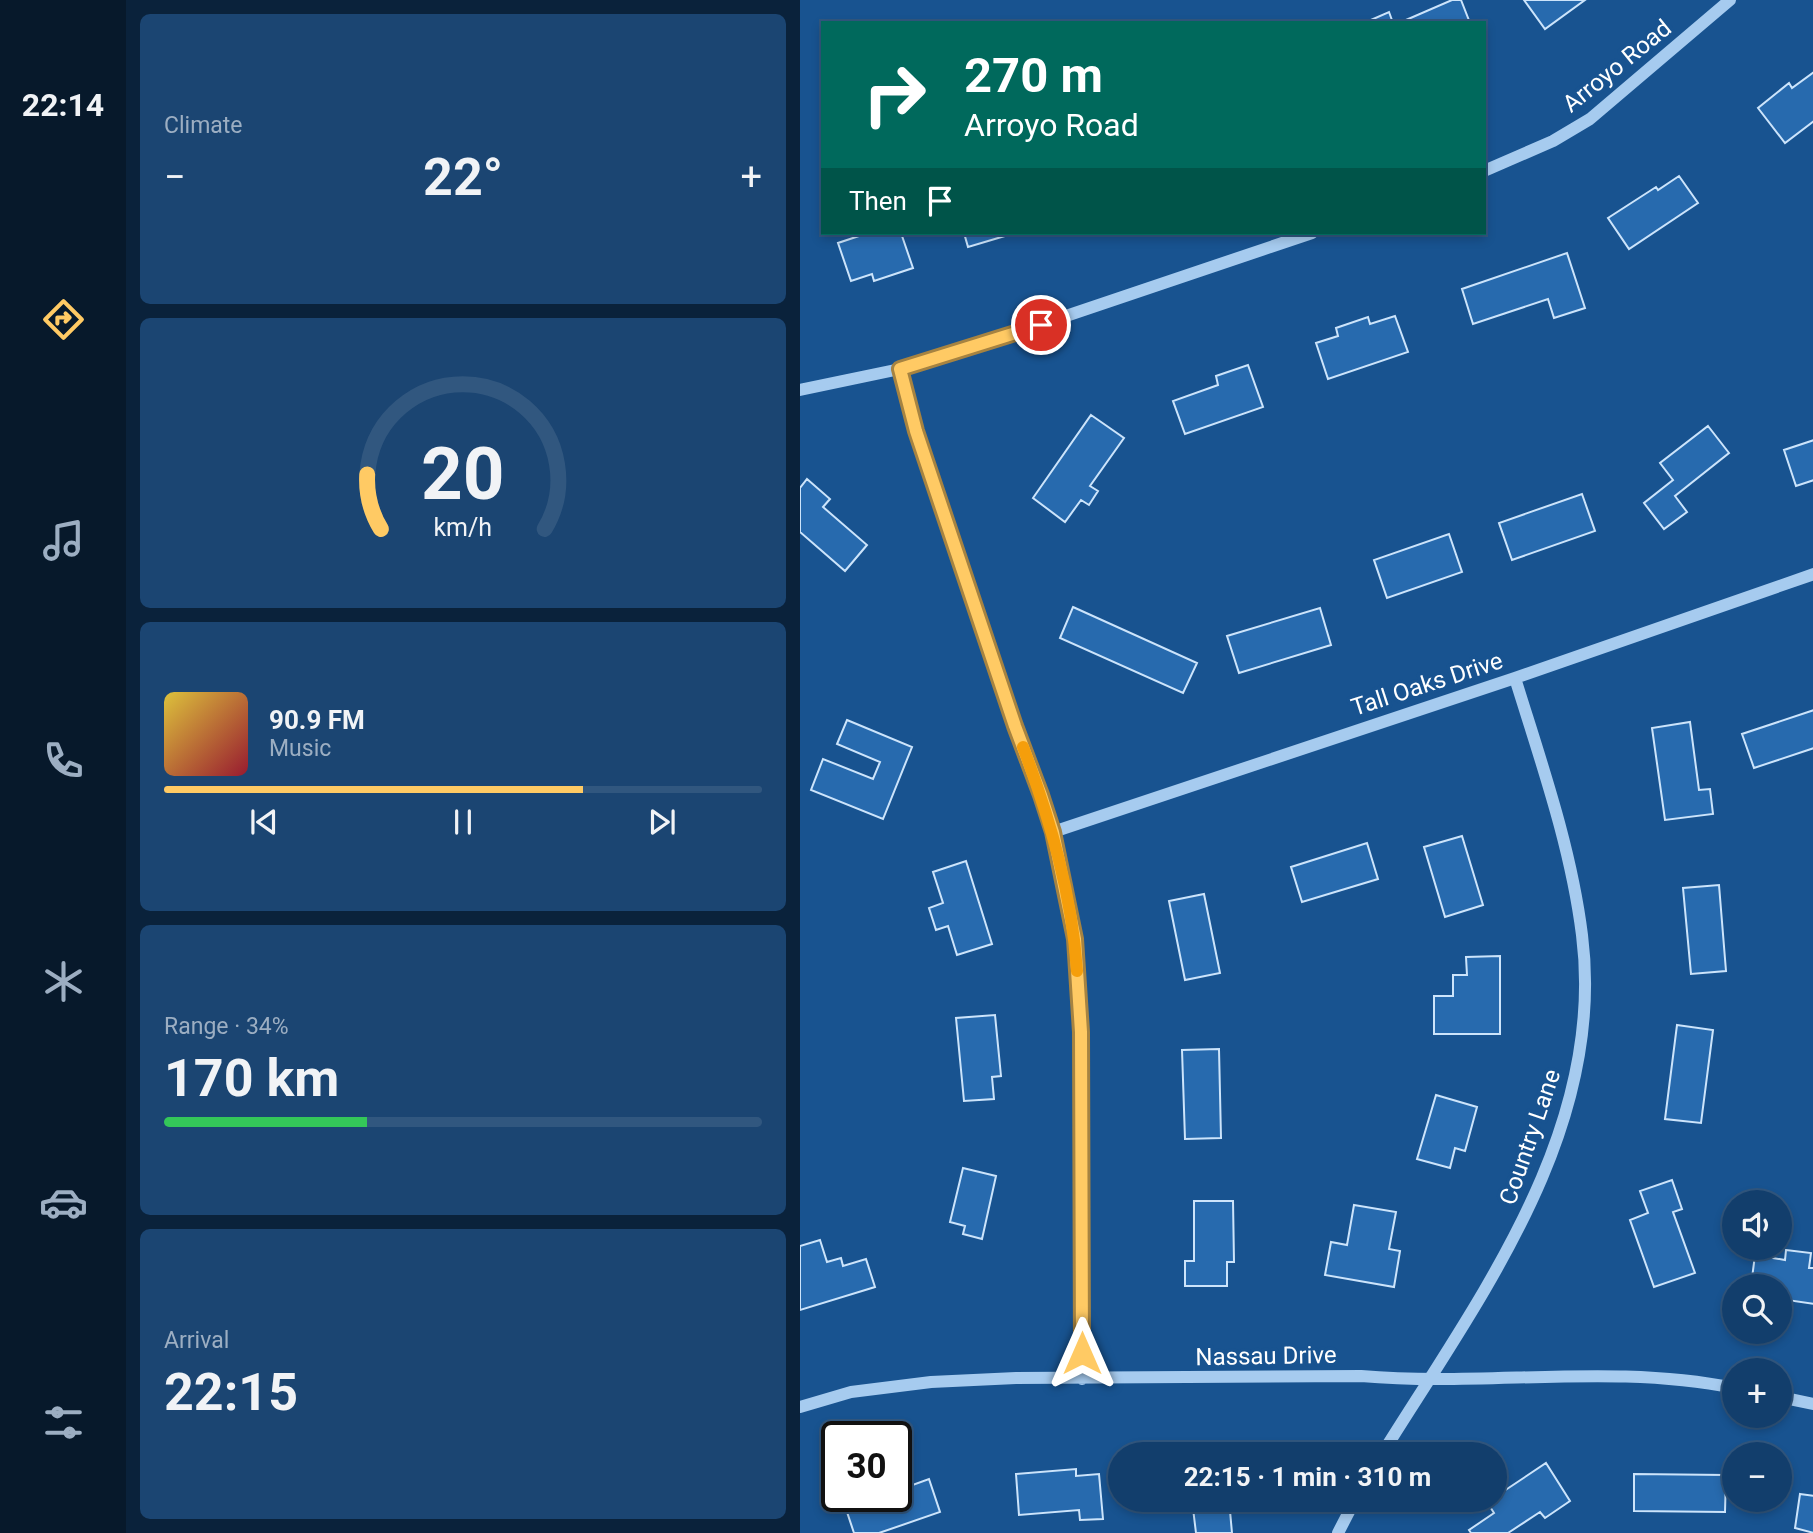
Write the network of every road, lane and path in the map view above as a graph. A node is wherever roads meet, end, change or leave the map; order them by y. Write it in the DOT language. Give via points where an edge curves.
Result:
graph roads {
  1 [pos="1730,0"];
  2 [pos="1486,170"];
  3 [pos="1306,235"];
  4 [pos="900,369"];
  5 [pos="800,390"];
  6 [pos="1813,574"];
  7 [pos="1515,678"];
  8 [pos="1053,832"];
  9 [pos="1082,1379"];
  10 [pos="1430,1381"];
  11 [pos="1722,1386"];
  12 [pos="1792,1400"];
  13 [pos="1813,1404"];
  14 [pos="800,1407"];
  15 [pos="1390,1442"];
  16 [pos="1349,1512"];
  17 [pos="1338,1533"];
  1 -- 2 [label="street, Arroyo Road" via="1590,119 1554,141"];
  3 -- 4 [label="street"];
  4 -- 5 [label="street"];
  4 -- 8 [label="street" via="916,431"];
  6 -- 7 [label="street, Tall Oaks Drive"];
  7 -- 8 [label="street, Tall Oaks Drive"];
  7 -- 10 [label="street, Country Lane" via="1560,825 1582,936 1585,978 1578,1066 1534,1198"];
  8 -- 9 [label="street" via="1075,939 1080,1019"];
  9 -- 10 [label="street, Nassau Drive" via="1361,1376"];
  9 -- 14 [label="street, Nassau Drive" via="899,1384"];
  10 -- 11 [label="street, Nassau Drive" via="1643,1376"];
  10 -- 15 [label="street, Country Lane"];
  12 -- 13 [label="street"];
  16 -- 17 [label="street"];
}
